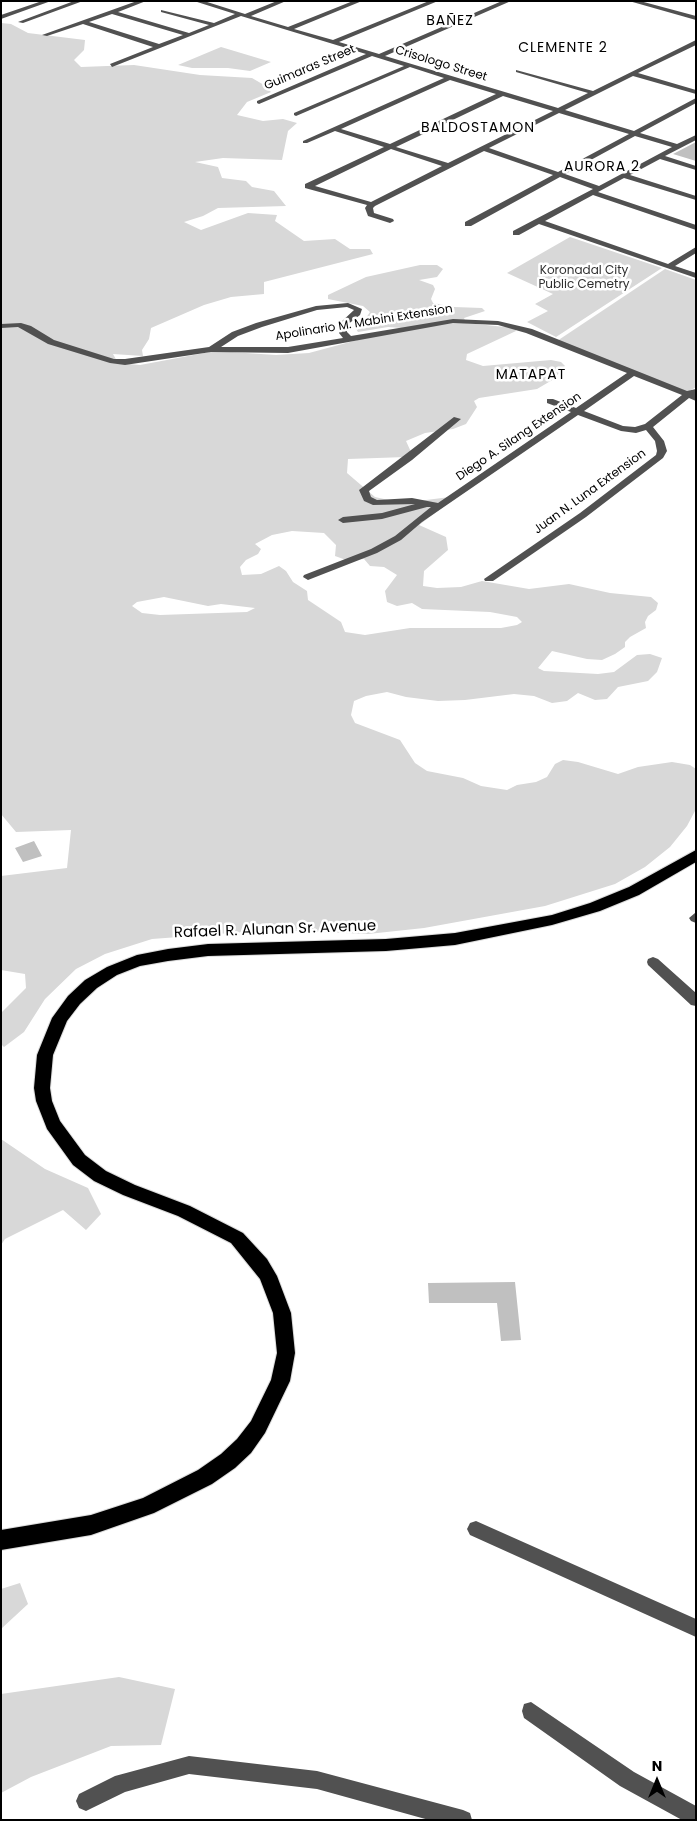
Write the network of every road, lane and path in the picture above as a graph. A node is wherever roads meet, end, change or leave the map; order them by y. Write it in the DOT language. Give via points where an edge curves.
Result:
graph roads {
  1 [pos="48,1"];
  2 [pos="80,1"];
  3 [pos="143,1"];
  4 [pos="283,1"];
  5 [pos="359,1"];
  6 [pos="434,1"];
  7 [pos="508,1"];
  8 [pos="632,1"];
  9 [pos="202,2"];
  10 [pos="163,11"];
  11 [pos="112,12"];
  12 [pos="242,15"];
  13 [pos="1,17"];
  14 [pos="696,18"];
  15 [pos="21,22"];
  16 [pos="84,22"];
  17 [pos="212,24"];
  18 [pos="288,29"];
  19 [pos="187,34"];
  20 [pos="45,35"];
  21 [pos="696,42"];
  22 [pos="332,43"];
  23 [pos="158,46"];
  24 [pos="370,55"];
  25 [pos="378,57"];
  26 [pos="112,65"];
  27 [pos="408,66"];
  28 [pos="518,71"];
  29 [pos="634,74"];
  30 [pos="449,78"];
  31 [pos="696,92"];
  32 [pos="594,93"];
  33 [pos="501,94"];
  34 [pos="696,100"];
  35 [pos="259,102"];
  36 [pos="561,111"];
  37 [pos="296,114"];
  38 [pos="335,129"];
  39 [pos="635,133"];
  40 [pos="696,137"];
  41 [pos="306,142"];
  42 [pos="390,146"];
  43 [pos="679,147"];
  44 [pos="485,149"];
  45 [pos="660,157"];
  46 [pos="449,166"];
  47 [pos="696,168"];
  48 [pos="558,173"];
  49 [pos="625,176"];
  50 [pos="597,191"];
  51 [pos="696,198"];
  52 [pos="372,204"];
  53 [pos="390,221"];
  54 [pos="541,222"];
  55 [pos="468,224"];
  56 [pos="696,228"];
  57 [pos="516,233"];
  58 [pos="696,249"];
  59 [pos="668,267"];
  60 [pos="696,276"];
  61 [pos="1,326"];
  62 [pos="349,339"];
  63 [pos="211,349"];
  64 [pos="633,374"];
  65 [pos="693,394"];
  66 [pos="550,401"];
  67 [pos="578,411"];
  68 [pos="456,419"];
  69 [pos="648,426"];
  70 [pos="428,503"];
  71 [pos="440,506"];
  72 [pos="343,520"];
  73 [pos="308,577"];
  74 [pos="489,579"];
  75 [pos="696,855"];
  76 [pos="653,962"];
  77 [pos="696,1001"];
  78 [pos="476,1529"];
  79 [pos="1,1540"];
  80 [pos="696,1628"];
  81 [pos="531,1711"];
  82 [pos="86,1801"];
  83 [pos="696,1817"];
  84 [pos="463,1820"];
  1 -- 13 [label="street"];
  2 -- 15 [label="street"];
  3 -- 11 [label="street"];
  4 -- 12 [label="street"];
  5 -- 18 [label="street"];
  6 -- 22 [label="street"];
  7 -- 25 [label="street"];
  8 -- 14 [label="street"];
  9 -- 12 [label="street, Crisologo Street"];
  10 -- 17 [label="street"];
  11 -- 16 [label="street"];
  11 -- 19 [label="street"];
  12 -- 17 [label="street"];
  12 -- 18 [label="street, Crisologo Street"];
  16 -- 20 [label="street"];
  16 -- 23 [label="street"];
  17 -- 19 [label="street"];
  18 -- 22 [label="street, Crisologo Street"];
  19 -- 23 [label="street"];
  21 -- 29 [label="street"];
  22 -- 24 [label="street, Crisologo Street"];
  23 -- 26 [label="street"];
  24 -- 25 [label="street, Crisologo Street"];
  24 -- 35 [label="street, Guimaras Street"];
  25 -- 27 [label="street, Crisologo Street"];
  27 -- 30 [label="street, Crisologo Street"];
  27 -- 37 [label="street"];
  28 -- 32 [label="street"];
  29 -- 31 [label="street"];
  29 -- 32 [label="street"];
  30 -- 33 [label="street, Crisologo Street"];
  30 -- 38 [label="street"];
  32 -- 36 [label="street"];
  33 -- 36 [label="street, Crisologo Street"];
  33 -- 42 [label="street"];
  34 -- 39 [label="street"];
  36 -- 39 [label="street, Crisologo Street"];
  36 -- 44 [label="street"];
  38 -- 41 [label="street"];
  38 -- 42 [label="street"];
  39 -- 43 [label="street, Crisologo Street"];
  39 -- 48 [label="street"];
  40 -- 43 [label="street"];
  42 -- 46 [label="street"];
  42 -- 52 [label="street" via="308,186"];
  43 -- 45 [label="street"];
  44 -- 46 [label="street"];
  44 -- 48 [label="street"];
  45 -- 47 [label="street"];
  45 -- 49 [label="street"];
  46 -- 52 [label="street"];
  48 -- 50 [label="street"];
  48 -- 55 [label="street"];
  49 -- 50 [label="street"];
  49 -- 51 [label="street"];
  50 -- 54 [label="street"];
  50 -- 56 [label="street"];
  52 -- 53 [label="street" via="369,208 371,214"];
  54 -- 57 [label="street"];
  54 -- 59 [label="street"];
  58 -- 59 [label="street"];
  59 -- 60 [label="street"];
  61 -- 63 [label="street, Apolinario M. Mabini Extension" via="28,328 51,342 113,361 136,361"];
  62 -- 63 [label="street, Apolinario M. Mabini Extension" via="288,350"];
  62 -- 63 [label="street" via="343,333 343,324 358,309 348,305 333,306 259,325 235,334"];
  62 -- 64 [label="street, Apolinario M. Mabini Extension" via="453,321 498,323 522,328"];
  64 -- 65 [label="street, Apolinario M. Mabini Extension"];
  64 -- 67 [label="street, Diego A. Silang Extension"];
  65 -- 69 [label="street, Juan N. Luna Extension"];
  66 -- 67 [label="street"];
  67 -- 69 [label="street" via="629,430"];
  67 -- 71 [label="street, Diego A. Silang Extension"];
  68 -- 70 [label="street" via="364,490 367,499 376,503"];
  69 -- 74 [label="street, Juan N. Luna Extension" via="659,441 660,456 583,515"];
  70 -- 71 [label="street"];
  70 -- 72 [label="street" via="382,516"];
  71 -- 73 [label="street, Diego A. Silang Extension" via="387,544"];
  75 -- 79 [label="highway, Rafael R. Alunan Sr. Avenue" via="634,891 552,920 455,939 168,954 112,971 74,1000 50,1038 44,1062 44,1101 53,1124 79,1160 100,1176 184,1211 237,1238 268,1276 282,1313 286,1353 280,1381 258,1427 244,1446 205,1477 148,1506 91,1526"];
  76 -- 77 [label="street"];
  78 -- 80 [label="street"];
  81 -- 83 [label="street" via="627,1779"];
  82 -- 84 [label="street" via="122,1783 188,1764 317,1780"];
}
